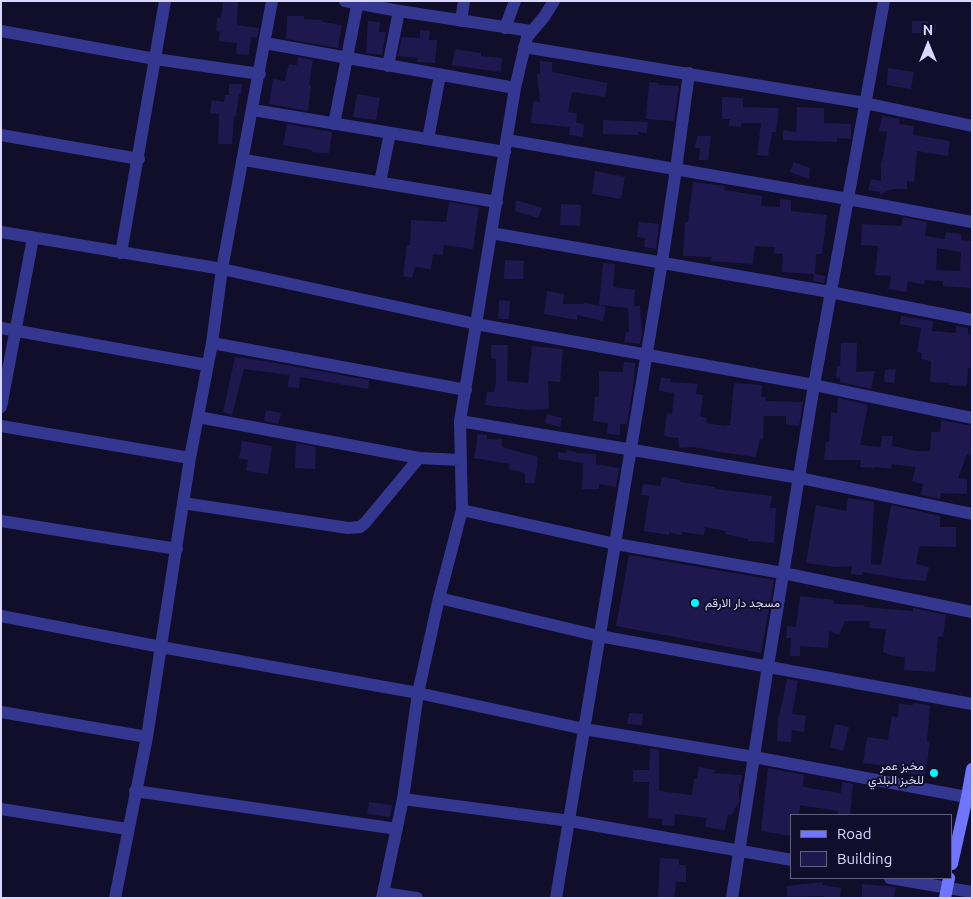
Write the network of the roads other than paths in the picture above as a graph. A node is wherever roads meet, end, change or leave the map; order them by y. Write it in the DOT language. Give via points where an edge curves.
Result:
graph roads {
  1 [pos="165,1"];
  2 [pos="272,1"];
  3 [pos="345,1"];
  4 [pos="464,1"];
  5 [pos="515,1"];
  6 [pos="554,1"];
  7 [pos="884,1"];
  8 [pos="358,3"];
  9 [pos="399,12"];
  10 [pos="461,21"];
  11 [pos="505,28"];
  12 [pos="1,31"];
  13 [pos="531,31"];
  14 [pos="265,43"];
  15 [pos="524,47"];
  16 [pos="347,58"];
  17 [pos="155,59"];
  18 [pos="388,66"];
  19 [pos="689,73"];
  20 [pos="260,74"];
  21 [pos="440,75"];
  22 [pos="515,88"];
  23 [pos="865,103"];
  24 [pos="253,110"];
  25 [pos="334,124"];
  26 [pos="972,126"];
  27 [pos="390,133"];
  28 [pos="1,135"];
  29 [pos="428,139"];
  30 [pos="506,146"];
  31 [pos="139,159"];
  32 [pos="244,160"];
  33 [pos="676,170"];
  34 [pos="380,182"];
  35 [pos="848,199"];
  36 [pos="496,202"];
  37 [pos="972,222"];
  38 [pos="1,232"];
  39 [pos="490,233"];
  40 [pos="33,238"];
  41 [pos="121,253"];
  42 [pos="662,262"];
  43 [pos="222,269"];
  44 [pos="830,292"];
  45 [pos="972,320"];
  46 [pos="476,324"];
  47 [pos="1,328"];
  48 [pos="14,330"];
  49 [pos="212,343"];
  50 [pos="647,354"];
  51 [pos="207,365"];
  52 [pos="814,385"];
  53 [pos="466,390"];
  54 [pos="1,407"];
  55 [pos="198,417"];
  56 [pos="972,418"];
  57 [pos="460,421"];
  58 [pos="1,426"];
  59 [pos="631,449"];
  60 [pos="190,458"];
  61 [pos="419,458"];
  62 [pos="460,460"];
  63 [pos="800,478"];
  64 [pos="183,503"];
  65 [pos="462,510"];
  66 [pos="972,514"];
  67 [pos="1,521"];
  68 [pos="616,544"];
  69 [pos="177,549"];
  70 [pos="783,573"];
  71 [pos="439,598"];
  72 [pos="972,612"];
  73 [pos="1,616"];
  74 [pos="599,636"];
  75 [pos="161,647"];
  76 [pos="768,666"];
  77 [pos="418,693"];
  78 [pos="972,704"];
  79 [pos="1,712"];
  80 [pos="584,728"];
  81 [pos="147,737"];
  82 [pos="754,757"];
  83 [pos="972,769"];
  84 [pos="135,791"];
  85 [pos="969,798"];
  86 [pos="402,799"];
  87 [pos="1,809"];
  88 [pos="570,821"];
  89 [pos="127,828"];
  90 [pos="396,829"];
  91 [pos="740,850"];
  92 [pos="790,860"];
  93 [pos="953,860"];
  94 [pos="896,879"];
  95 [pos="947,888"];
  96 [pos="972,892"];
  97 [pos="382,896"];
  98 [pos="114,898"];
  99 [pos="416,898"];
  100 [pos="556,898"];
  101 [pos="732,898"];
  1 -- 17 [label="street"];
  2 -- 14 [label="street"];
  3 -- 8 [label="street"];
  4 -- 10 [label="street"];
  5 -- 11 [label="street"];
  6 -- 13 [label="street"];
  7 -- 23 [label="street"];
  8 -- 9 [label="street"];
  8 -- 16 [label="street"];
  9 -- 10 [label="street"];
  9 -- 18 [label="street"];
  10 -- 11 [label="street"];
  11 -- 13 [label="street"];
  12 -- 17 [label="street"];
  13 -- 15 [label="street"];
  14 -- 16 [label="street"];
  14 -- 20 [label="street"];
  15 -- 19 [label="street"];
  15 -- 22 [label="street"];
  16 -- 18 [label="street"];
  16 -- 25 [label="street"];
  17 -- 20 [label="street"];
  17 -- 31 [label="street"];
  18 -- 21 [label="street"];
  19 -- 23 [label="street"];
  19 -- 33 [label="street"];
  20 -- 24 [label="street"];
  21 -- 22 [label="street"];
  21 -- 29 [label="street"];
  22 -- 30 [label="street"];
  23 -- 26 [label="street"];
  23 -- 35 [label="street"];
  24 -- 25 [label="street"];
  24 -- 32 [label="street"];
  25 -- 27 [label="street"];
  27 -- 29 [label="street"];
  27 -- 34 [label="street"];
  28 -- 31 [label="street"];
  29 -- 30 [label="street"];
  30 -- 33 [label="street"];
  30 -- 36 [label="street"];
  31 -- 41 [label="street"];
  32 -- 34 [label="street"];
  32 -- 43 [label="street"];
  33 -- 35 [label="street"];
  33 -- 42 [label="street"];
  34 -- 36 [label="street"];
  35 -- 37 [label="street"];
  35 -- 44 [label="street"];
  36 -- 39 [label="street"];
  38 -- 40 [label="street"];
  39 -- 42 [label="street"];
  39 -- 46 [label="street"];
  40 -- 41 [label="street"];
  40 -- 48 [label="street"];
  41 -- 43 [label="street"];
  42 -- 44 [label="street"];
  42 -- 50 [label="street"];
  43 -- 46 [label="street"];
  43 -- 49 [label="street"];
  44 -- 45 [label="street"];
  44 -- 52 [label="street"];
  46 -- 50 [label="street"];
  46 -- 53 [label="street"];
  47 -- 48 [label="street"];
  48 -- 51 [label="street"];
  48 -- 54 [label="street"];
  49 -- 51 [label="street"];
  49 -- 53 [label="street"];
  50 -- 52 [label="street"];
  50 -- 59 [label="street"];
  51 -- 55 [label="street"];
  52 -- 56 [label="street"];
  52 -- 63 [label="street"];
  53 -- 57 [label="street"];
  55 -- 60 [label="street"];
  55 -- 61 [label="street"];
  57 -- 59 [label="street"];
  57 -- 62 [label="street"];
  58 -- 60 [label="street"];
  59 -- 63 [label="street"];
  59 -- 68 [label="street"];
  60 -- 64 [label="street"];
  61 -- 62 [label="street"];
  61 -- 64 [label="street" via="360,527 348,528"];
  62 -- 65 [label="street"];
  63 -- 66 [label="street"];
  63 -- 70 [label="street"];
  64 -- 69 [label="street"];
  65 -- 68 [label="street"];
  65 -- 71 [label="street"];
  67 -- 69 [label="street"];
  68 -- 70 [label="street"];
  68 -- 74 [label="street"];
  69 -- 75 [label="street"];
  70 -- 72 [label="street"];
  70 -- 76 [label="street"];
  71 -- 74 [label="street"];
  71 -- 77 [label="street"];
  73 -- 75 [label="street"];
  74 -- 76 [label="street"];
  74 -- 80 [label="street"];
  75 -- 77 [label="street"];
  75 -- 81 [label="street"];
  76 -- 78 [label="street"];
  76 -- 82 [label="street"];
  77 -- 80 [label="street"];
  77 -- 86 [label="street"];
  79 -- 81 [label="street"];
  80 -- 82 [label="street"];
  80 -- 88 [label="street"];
  81 -- 84 [label="street"];
  82 -- 85 [label="street"];
  82 -- 91 [label="street"];
  83 -- 85 [label="street"];
  84 -- 89 [label="street"];
  84 -- 90 [label="street"];
  85 -- 93 [label="street"];
  86 -- 88 [label="street"];
  86 -- 90 [label="street"];
  87 -- 89 [label="street"];
  88 -- 91 [label="street"];
  88 -- 100 [label="street"];
  89 -- 98 [label="street"];
  90 -- 97 [label="street"];
  91 -- 92 [label="street"];
  91 -- 101 [label="street"];
  94 -- 95 [label="street"];
  95 -- 96 [label="street"];
  97 -- 99 [label="street"];
}
